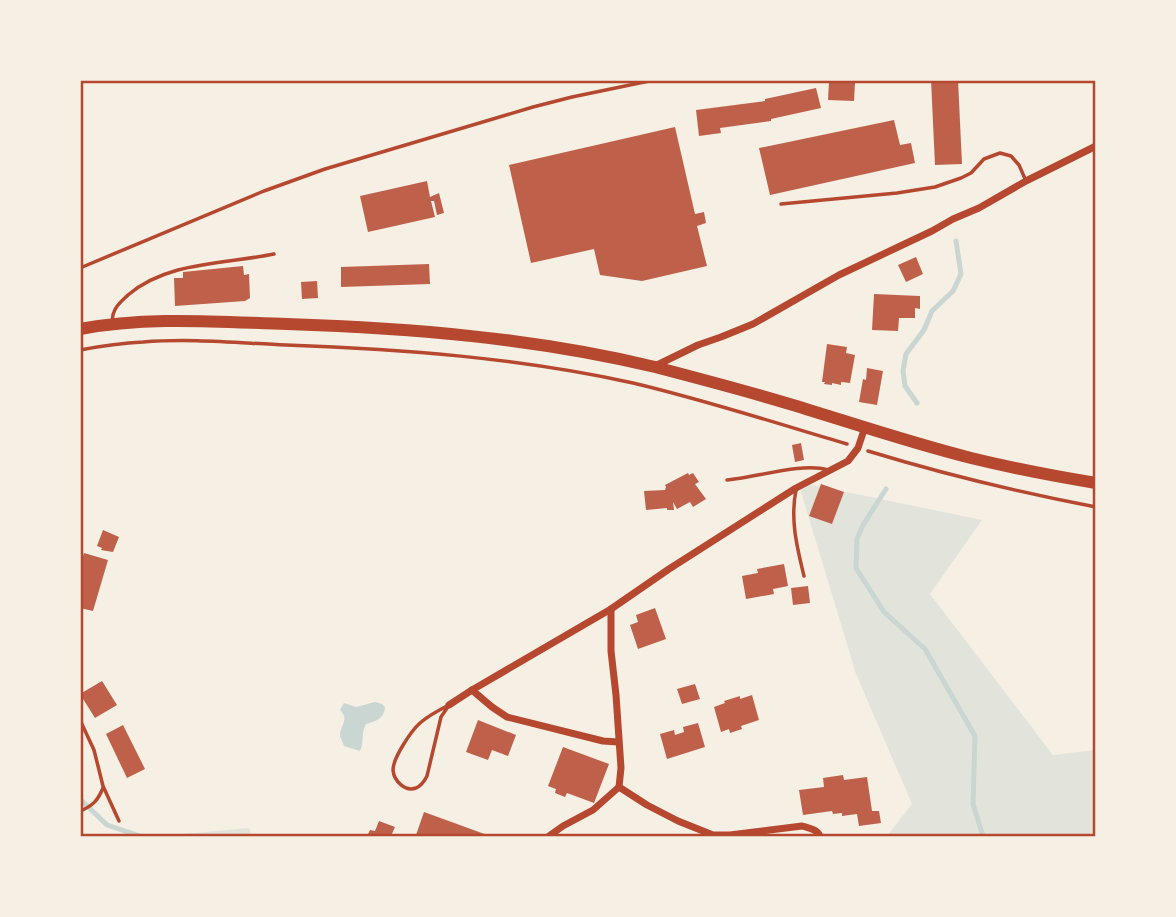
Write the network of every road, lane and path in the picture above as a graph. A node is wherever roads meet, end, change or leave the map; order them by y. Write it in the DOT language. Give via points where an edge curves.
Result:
graph roads {
  1 [pos="654,80"];
  2 [pos="1096,146"];
  3 [pos="1027,181"];
  4 [pos="781,204"];
  5 [pos="274,254"];
  6 [pos="80,268"];
  7 [pos="112,325"];
  8 [pos="80,329"];
  9 [pos="80,350"];
  10 [pos="653,367"];
  11 [pos="865,427"];
  12 [pos="858,448"];
  13 [pos="830,470"];
  14 [pos="727,480"];
  15 [pos="1096,483"];
  16 [pos="796,488"];
  17 [pos="1096,507"];
  18 [pos="804,576"];
  19 [pos="611,609"];
  20 [pos="472,690"];
  21 [pos="449,705"];
  22 [pos="80,720"];
  23 [pos="618,742"];
  24 [pos="103,786"];
  25 [pos="619,786"];
  26 [pos="80,811"];
  27 [pos="119,821"];
  28 [pos="550,836"];
  29 [pos="820,836"];
  1 -- 6 [label="path" via="533,107 325,169"];
  2 -- 3 [label="street"];
  3 -- 4 [label="lane" via="1011,156 1000,153 984,159 971,173 935,187"];
  3 -- 10 [label="street" via="839,275 753,324"];
  5 -- 7 [label="lane" via="210,263 157,277 119,303"];
  7 -- 8 [label="main road"];
  7 -- 10 [label="main road" via="223,322 402,330 544,345"];
  9 -- 12 [label="path" via="180,341 368,348 508,361 670,392"];
  10 -- 11 [label="main road"];
  11 -- 12 [label="street"];
  11 -- 15 [label="main road" via="971,458"];
  12 -- 13 [label="street" via="848,461"];
  12 -- 17 [label="path" via="928,470"];
  13 -- 14 [label="lane"];
  13 -- 16 [label="street"];
  16 -- 18 [label="lane" via="793,529"];
  16 -- 19 [label="street"];
  19 -- 20 [label="street"];
  19 -- 23 [label="street"];
  20 -- 21 [label="street"];
  20 -- 23 [label="street" via="508,717"];
  21 -- 21 [label="lane" via="419,724 395,760 394,776 407,788 416,788 427,776 441,718"];
  22 -- 24 [label="path"];
  23 -- 25 [label="street"];
  24 -- 26 [label="path" via="99,799"];
  24 -- 27 [label="path"];
  25 -- 28 [label="street" via="593,810"];
  25 -- 29 [label="street" via="647,805 713,835 802,826"];
}
